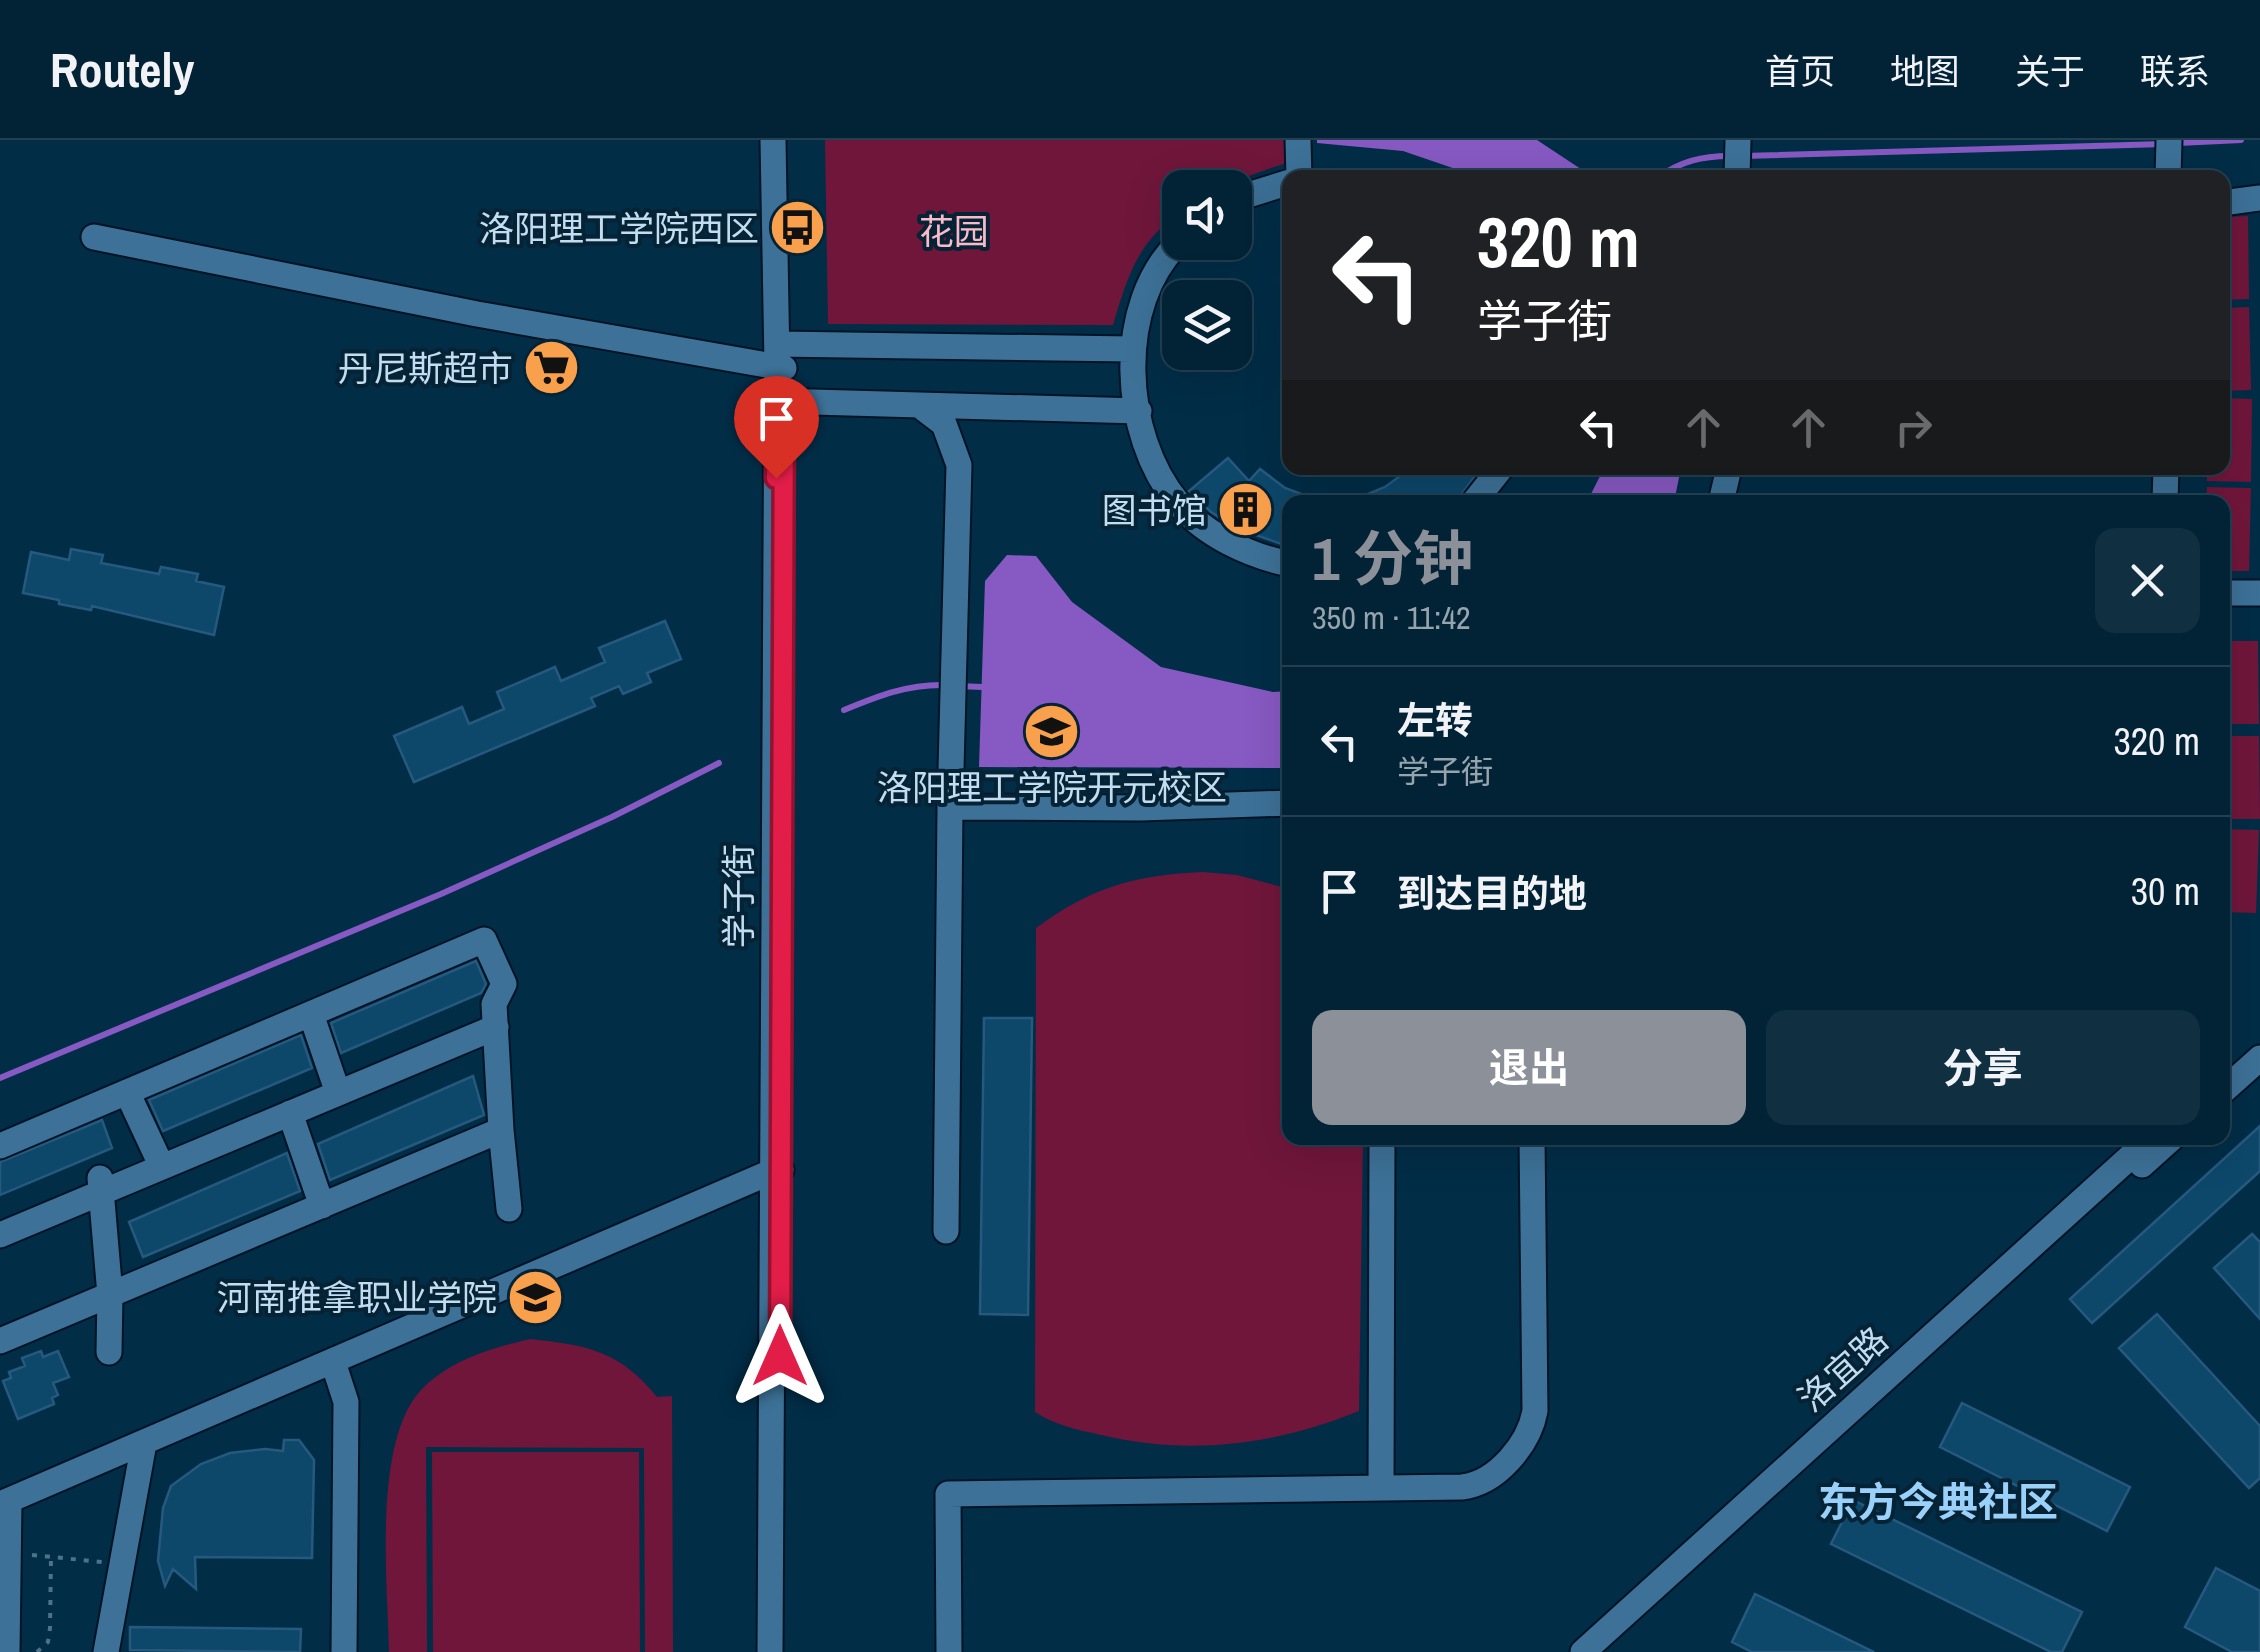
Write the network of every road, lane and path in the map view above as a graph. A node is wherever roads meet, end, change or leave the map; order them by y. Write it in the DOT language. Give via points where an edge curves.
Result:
graph roads {
  1 [pos="776,140"];
  2 [pos="1298,140"];
  3 [pos="1738,140"];
  4 [pos="2169,140"];
  5 [pos="1299,170"];
  6 [pos="1737,170"];
  7 [pos="2168,170"];
  8 [pos="1282,184"];
  9 [pos="1252,194"];
  10 [pos="2260,198"];
  11 [pos="2230,202"];
  12 [pos="94,238"];
  13 [pos="1164,260"];
  14 [pos="1131,349"];
  15 [pos="780,356"];
  16 [pos="781,401"];
  17 [pos="920,405"];
  18 [pos="1139,411"];
  19 [pos="1496,475"];
  20 [pos="1480,495"];
  21 [pos="1282,561"];
  22 [pos="2230,593"];
  23 [pos="2260,593"];
  24 [pos="1282,802"];
  25 [pos="950,807"];
  26 [pos="310,1014"];
  27 [pos="496,1027"];
  28 [pos="2260,1038"];
  29 [pos="2260,1058"];
  30 [pos="2230,1065"];
  31 [pos="2230,1085"];
  32 [pos="127,1092"];
  33 [pos="338,1093"];
  34 [pos="290,1114"];
  35 [pos="502,1130"];
  36 [pos="1382,1145"];
  37 [pos="1532,1145"];
  38 [pos="2143,1145"];
  39 [pos="2164,1145"];
  40 [pos="0,1146"];
  41 [pos="162,1167"];
  42 [pos="776,1171"];
  43 [pos="101,1185"];
  44 [pos="322,1206"];
  45 [pos="509,1209"];
  46 [pos="946,1231"];
  47 [pos="0,1235"];
  48 [pos="110,1295"];
  49 [pos="0,1341"];
  50 [pos="110,1352"];
  51 [pos="333,1362"];
  52 [pos="144,1443"];
  53 [pos="1381,1488"];
  54 [pos="4,1502"];
  55 [pos="8,1553"];
  56 [pos="51,1557"];
  57 [pos="122,1563"];
  58 [pos="7,1652"];
  59 [pos="37,1652"];
  60 [pos="106,1652"];
  61 [pos="344,1652"];
  62 [pos="770,1652"];
  63 [pos="779,1652"];
  64 [pos="949,1652"];
  65 [pos="1582,1652"];
  66 [pos="1604,1652"];
  1 -- 15 [label="street, 学子街"];
  2 -- 5 [label="street"];
  3 -- 6 [label="street"];
  4 -- 7 [label="street"];
  8 -- 9 [label="street"];
  10 -- 11 [label="street"];
  12 -- 15 [label="street"];
  13 -- 14 [label="street" via="1148,287"];
  14 -- 15 [label="street"];
  14 -- 18 [label="street"];
  15 -- 16 [label="street, 学子街"];
  16 -- 17 [label="street"];
  16 -- 42 [label="street, 学子街"];
  17 -- 18 [label="street"];
  17 -- 25 [label="street" via="944,424 959,464"];
  18 -- 21 [label="street" via="1149,451 1180,506 1236,546"];
  19 -- 20 [label="street"];
  22 -- 23 [label="street"];
  24 -- 25 [label="street"];
  25 -- 46 [label="street"];
  26 -- 27 [label="street" via="484,940 504,984 494,1004"];
  26 -- 32 [label="street"];
  26 -- 33 [label="street"];
  27 -- 33 [label="street"];
  27 -- 35 [label="street"];
  28 -- 30 [label="street"];
  29 -- 31 [label="street"];
  32 -- 40 [label="street"];
  32 -- 41 [label="street"];
  33 -- 34 [label="street"];
  34 -- 41 [label="street"];
  34 -- 44 [label="street"];
  35 -- 44 [label="street"];
  35 -- 45 [label="street"];
  36 -- 53 [label="street"];
  37 -- 53 [label="street" via="1535,1411 1528,1434 1481,1484"];
  38 -- 65 [label="street, 洛宜路"];
  39 -- 66 [label="street, 洛宜路"];
  41 -- 43 [label="street"];
  42 -- 51 [label="street"];
  42 -- 62 [label="street, 学子街"];
  42 -- 63 [label="street, 学子街"];
  43 -- 47 [label="street"];
  43 -- 48 [label="street"];
  44 -- 48 [label="street"];
  48 -- 49 [label="street"];
  48 -- 50 [label="street"];
  51 -- 52 [label="street"];
  51 -- 61 [label="street" via="346,1402"];
  52 -- 54 [label="street"];
  52 -- 57 [label="street"];
  53 -- 64 [label="street" via="948,1494"];
  54 -- 55 [label="street"];
  55 -- 56 [label="path"];
  55 -- 58 [label="street"];
  56 -- 57 [label="path"];
  56 -- 59 [label="path" via="48,1642"];
  57 -- 60 [label="street"];
}
